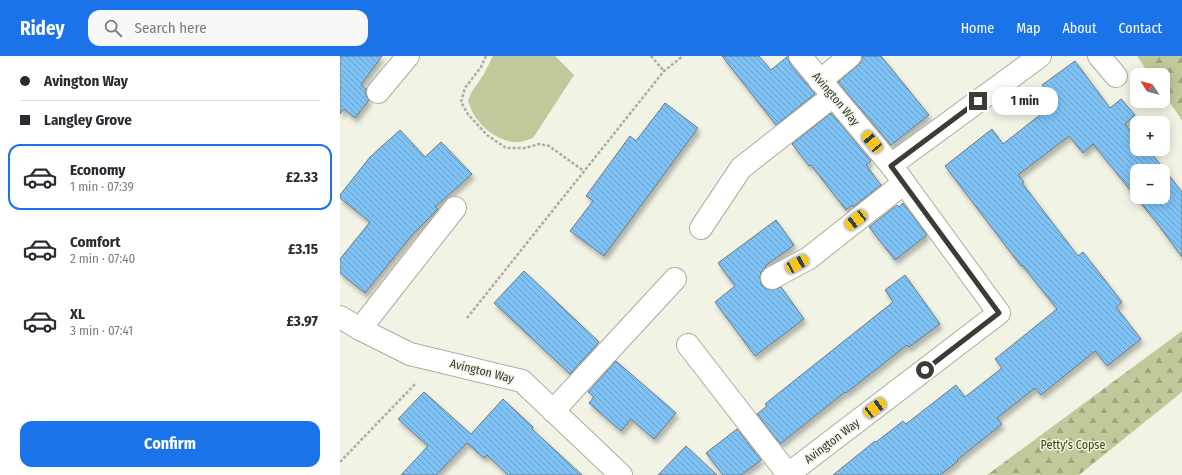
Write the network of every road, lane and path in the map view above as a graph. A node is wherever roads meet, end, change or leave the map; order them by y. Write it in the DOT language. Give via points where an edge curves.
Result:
graph roads {
  1 [pos="408,56"];
  2 [pos="486,56"];
  3 [pos="651,56"];
  4 [pos="683,56"];
  5 [pos="800,56"];
  6 [pos="850,56"];
  7 [pos="1040,56"];
  8 [pos="1099,56"];
  9 [pos="664,71"];
  10 [pos="1116,76"];
  11 [pos="826,88"];
  12 [pos="378,92"];
  13 [pos="891,166"];
  14 [pos="584,171"];
  15 [pos="904,183"];
  16 [pos="455,208"];
  17 [pos="701,228"];
  18 [pos="772,278"];
  19 [pos="675,279"];
  20 [pos="340,317"];
  21 [pos="467,318"];
  22 [pos="360,329"];
  23 [pos="688,345"];
  24 [pos="418,381"];
  25 [pos="553,411"];
  26 [pos="340,462"];
  27 [pos="621,475"];
  28 [pos="788,475"];
  1 -- 12 [label="street"];
  2 -- 14 [label="path" via="466,88 461,102 467,113 487,135 506,148 526,148 539,144 549,146"];
  3 -- 9 [label="path"];
  4 -- 9 [label="path"];
  5 -- 11 [label="street, Avington Way"];
  6 -- 11 [label="street"];
  7 -- 13 [label="street"];
  8 -- 10 [label="street"];
  9 -- 14 [label="path"];
  11 -- 13 [label="street, Avington Way"];
  11 -- 17 [label="street" via="741,168"];
  13 -- 15 [label="street, Avington Way"];
  14 -- 21 [label="path"];
  15 -- 18 [label="street" via="809,258"];
  15 -- 28 [label="street, Avington Way" via="999,313"];
  16 -- 22 [label="street"];
  19 -- 25 [label="street"];
  20 -- 22 [label="street, Avington Way"];
  22 -- 25 [label="street, Avington Way" via="410,354 522,381"];
  23 -- 28 [label="street"];
  24 -- 26 [label="path"];
  25 -- 27 [label="street, Avington Way"];
}
